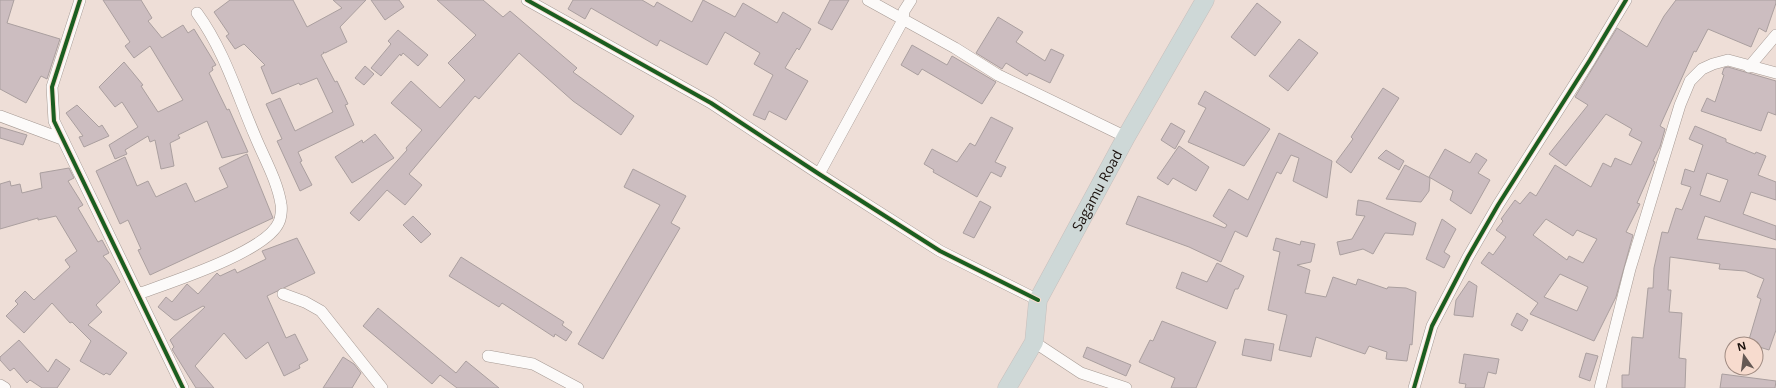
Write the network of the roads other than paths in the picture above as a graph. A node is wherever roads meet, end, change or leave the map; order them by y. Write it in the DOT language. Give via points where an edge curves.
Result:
graph roads {
  1 [pos="80,0"];
  2 [pos="526,0"];
  3 [pos="868,0"];
  4 [pos="911,0"];
  5 [pos="1205,0"];
  6 [pos="1626,0"];
  7 [pos="540,3"];
  8 [pos="197,13"];
  9 [pos="903,20"];
  10 [pos="1776,35"];
  11 [pos="1749,67"];
  12 [pos="1776,73"];
  13 [pos="0,116"];
  14 [pos="1126,137"];
  15 [pos="62,138"];
  16 [pos="819,174"];
  17 [pos="138,294"];
  18 [pos="283,294"];
  19 [pos="1038,300"];
  20 [pos="1034,342"];
  21 [pos="488,356"];
  22 [pos="0,385"];
  23 [pos="5,388"];
  24 [pos="183,388"];
  25 [pos="382,388"];
  26 [pos="578,388"];
  27 [pos="1008,388"];
  28 [pos="1126,388"];
  29 [pos="1414,388"];
  30 [pos="1600,388"];
  1 -- 15 [label="street" via="51,94 54,121"];
  2 -- 7 [label="street"];
  3 -- 9 [label="street"];
  4 -- 9 [label="street" via="904,11"];
  5 -- 14 [label="highway, Sagamu Road"];
  6 -- 29 [label="street" via="1468,257 1432,326"];
  7 -- 16 [label="street" via="711,103"];
  8 -- 17 [label="street" via="211,32 226,63 274,179 282,205 279,222 269,235 254,246 216,264"];
  9 -- 14 [label="street" via="998,75"];
  9 -- 16 [label="street"];
  10 -- 11 [label="street"];
  11 -- 12 [label="street"];
  11 -- 30 [label="street" via="1728,60 1702,69 1690,81 1630,269"];
  13 -- 15 [label="street"];
  14 -- 19 [label="highway, Sagamu Road"];
  15 -- 17 [label="street"];
  16 -- 19 [label="street" via="940,251"];
  17 -- 24 [label="street"];
  18 -- 25 [label="street" via="321,311"];
  19 -- 20 [label="highway, Sagamu Road"];
  20 -- 27 [label="highway, Sagamu Road"];
  20 -- 28 [label="street" via="1081,372"];
  21 -- 26 [label="street" via="533,364"];
  22 -- 23 [label="street"];
}
